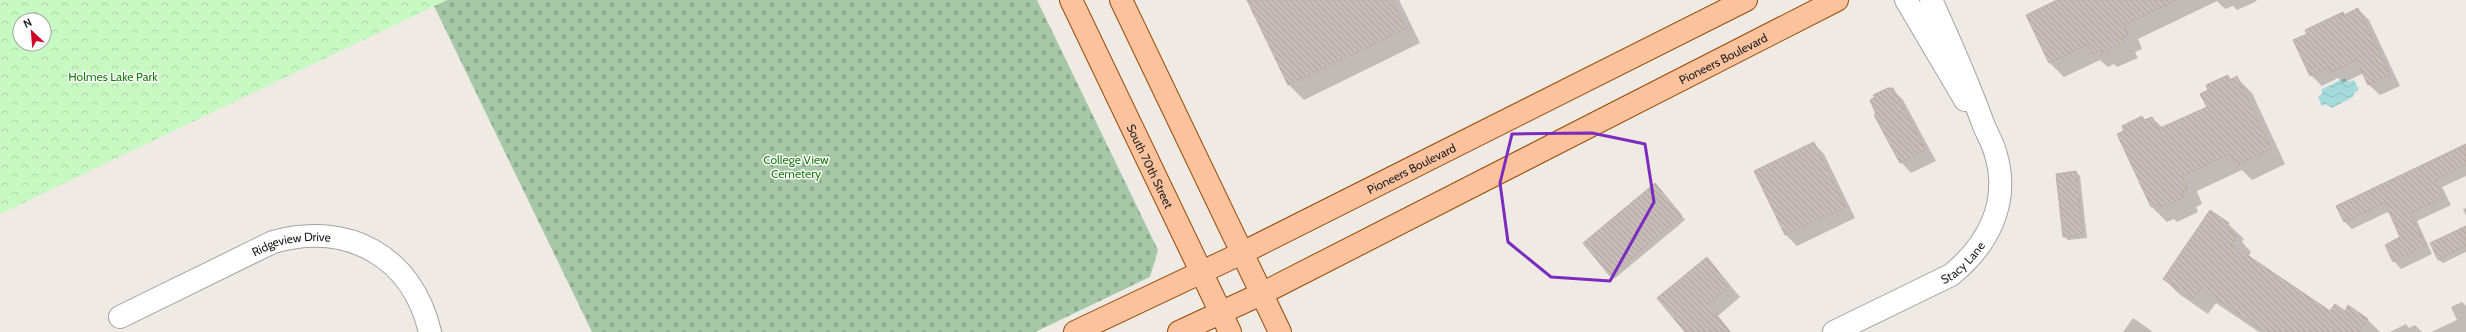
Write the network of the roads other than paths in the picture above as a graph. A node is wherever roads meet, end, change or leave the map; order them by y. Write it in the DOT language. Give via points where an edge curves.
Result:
graph roads {
  1 [pos="1071,0"];
  2 [pos="1121,0"];
  3 [pos="1746,0"];
  4 [pos="1837,0"];
  5 [pos="1906,0"];
  6 [pos="1931,0"];
  7 [pos="1985,131"];
  8 [pos="1242,253"];
  9 [pos="1203,272"];
  10 [pos="1261,294"];
  11 [pos="1222,312"];
  12 [pos="120,317"];
  13 [pos="430,332"];
  14 [pos="1075,332"];
  15 [pos="1179,332"];
  16 [pos="1230,332"];
  17 [pos="1280,332"];
  18 [pos="1834,332"];
  1 -- 9 [label="main road, South 70th Street"];
  2 -- 8 [label="main road"];
  3 -- 8 [label="main road, Pioneers Boulevard"];
  4 -- 10 [label="main road, Pioneers Boulevard"];
  5 -- 7 [label="street, Stacy Lane" via="1949,76"];
  6 -- 7 [label="street, Stacy Lane" via="1966,77"];
  7 -- 18 [label="street, Stacy Lane" via="1996,156 2000,179 1999,202 1993,224 1981,246 1968,262 1951,275"];
  8 -- 9 [label="main road, Pioneers Boulevard"];
  8 -- 10 [label="main road"];
  9 -- 11 [label="main road, South 70th Street"];
  9 -- 14 [label="main road, Pioneers Boulevard"];
  10 -- 11 [label="main road, Pioneers Boulevard"];
  10 -- 17 [label="main road"];
  11 -- 15 [label="main road, Pioneers Boulevard"];
  11 -- 16 [label="main road, South 70th Street"];
  12 -- 13 [label="street, Ridgeview Drive" via="273,242 293,236 317,234 355,242 384,257 412,287 423,308"];
}
